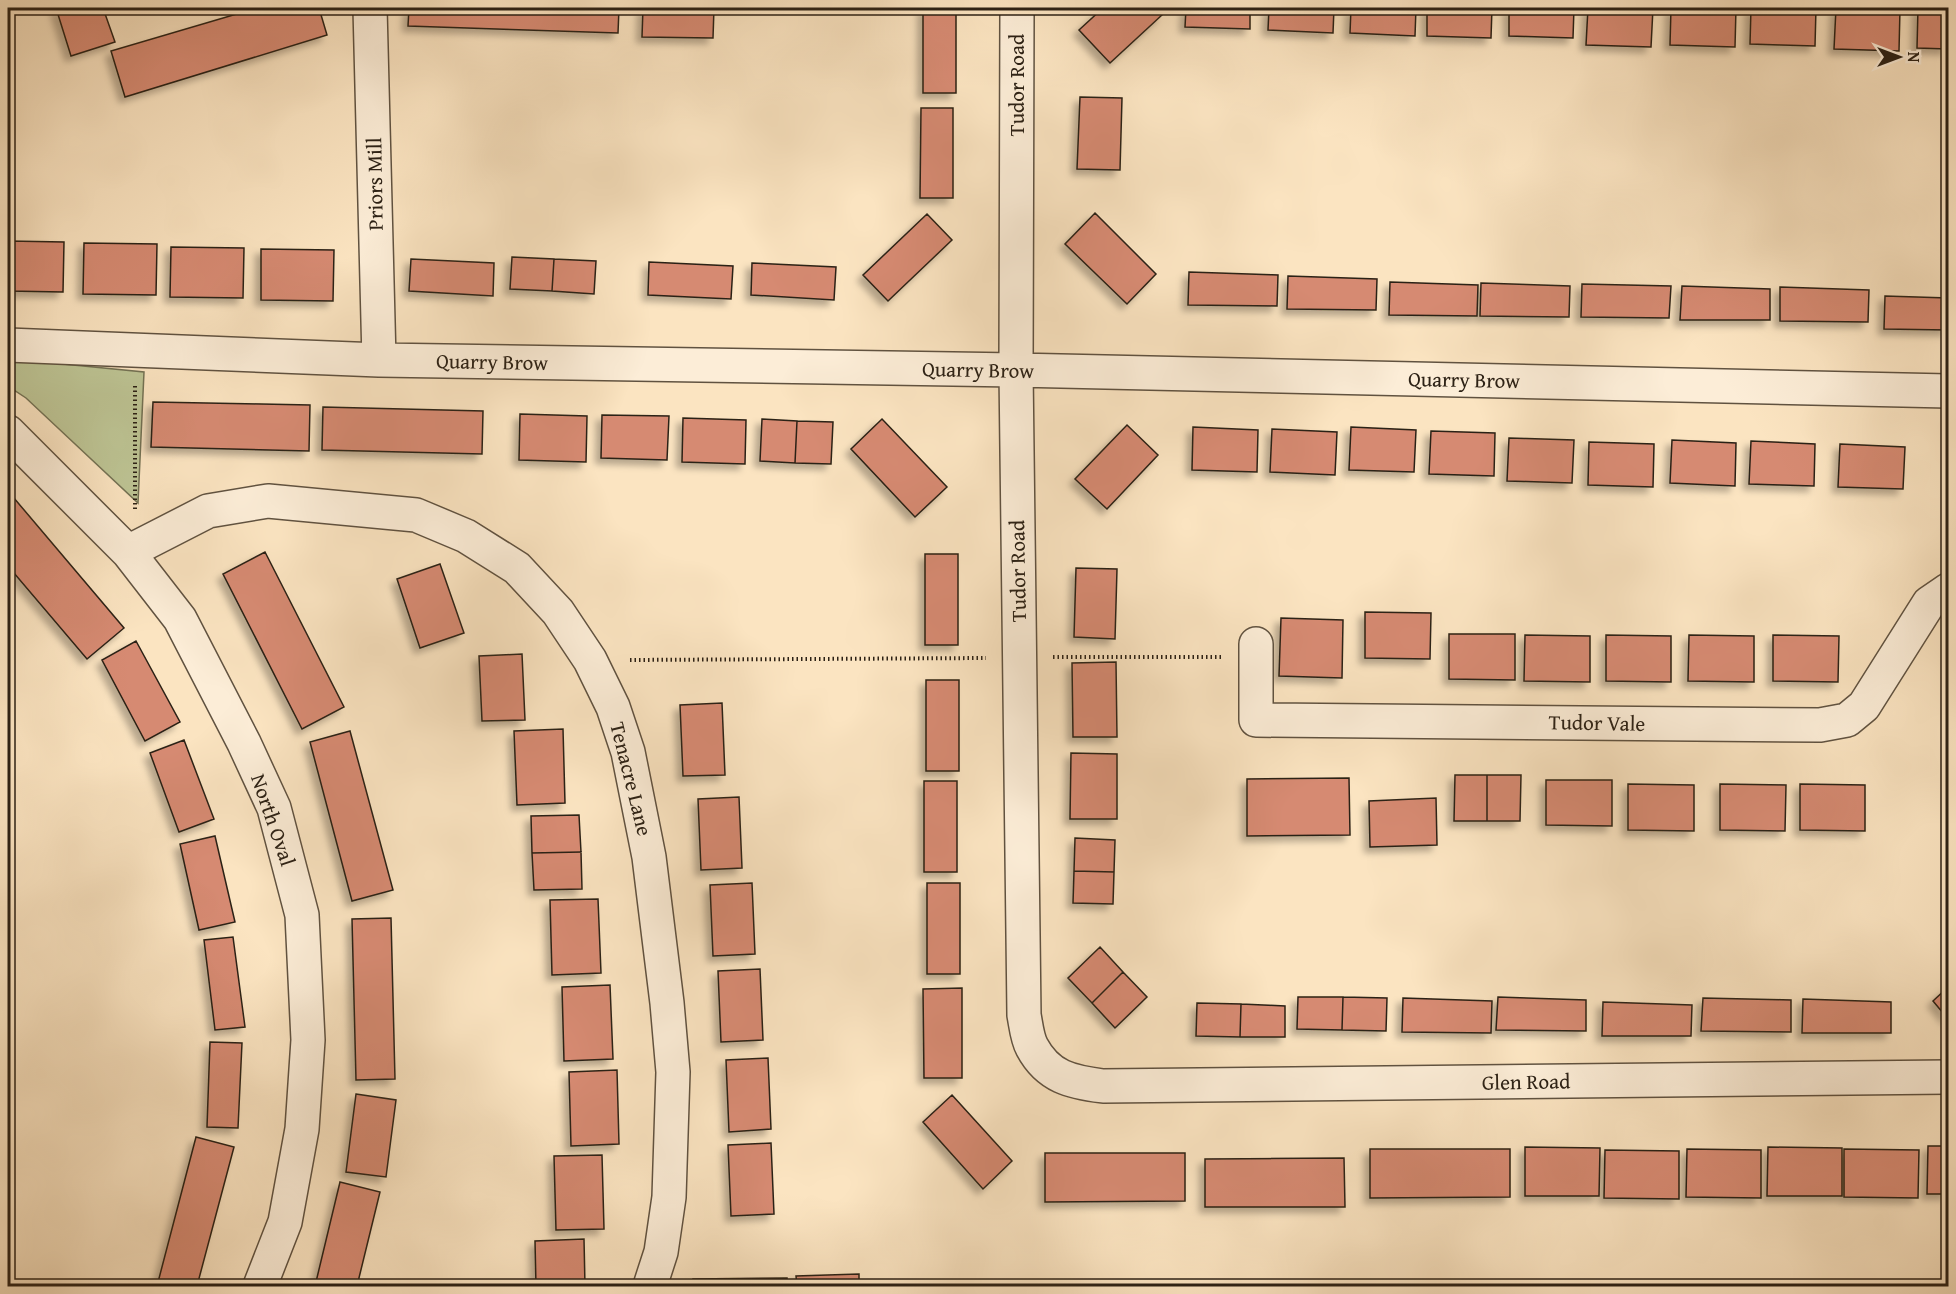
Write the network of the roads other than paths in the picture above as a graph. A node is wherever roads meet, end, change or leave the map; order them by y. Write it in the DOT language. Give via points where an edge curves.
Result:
graph roads {
  1 [pos="370,8"];
  2 [pos="1017,8"];
  3 [pos="8,345"];
  4 [pos="379,360"];
  5 [pos="1016,370"];
  6 [pos="1948,392"];
  7 [pos="8,432"];
  8 [pos="142,545"];
  9 [pos="1948,590"];
  10 [pos="1256,650"];
  11 [pos="1948,1077"];
  12 [pos="1103,1086"];
  13 [pos="260,1287"];
  14 [pos="650,1287"];
  1 -- 4 [label="street, Priors Mill"];
  2 -- 5 [label="street, Tudor Road"];
  3 -- 4 [label="street, Quarry Brow"];
  4 -- 5 [label="street, Quarry Brow"];
  5 -- 6 [label="street, Quarry Brow"];
  5 -- 12 [label="street, Tudor Road" via="1024,1015 1031,1046 1048,1070 1075,1082"];
  7 -- 8 [label="street, North Oval"];
  8 -- 13 [label="street, North Oval" via="274,808 302,915 308,1040 302,1129 285,1222"];
  8 -- 14 [label="street, Tenacre Lane" via="208,511 268,501 416,515 466,536 517,568 558,612 590,660 613,706 628,752 649,857 673,1072 669,1197 661,1252"];
  9 -- 10 [label="street, Tudor Vale" via="1929,603 1864,706 1847,720 1820,725 1256,720"];
  11 -- 12 [label="street, Glen Road"];
}
